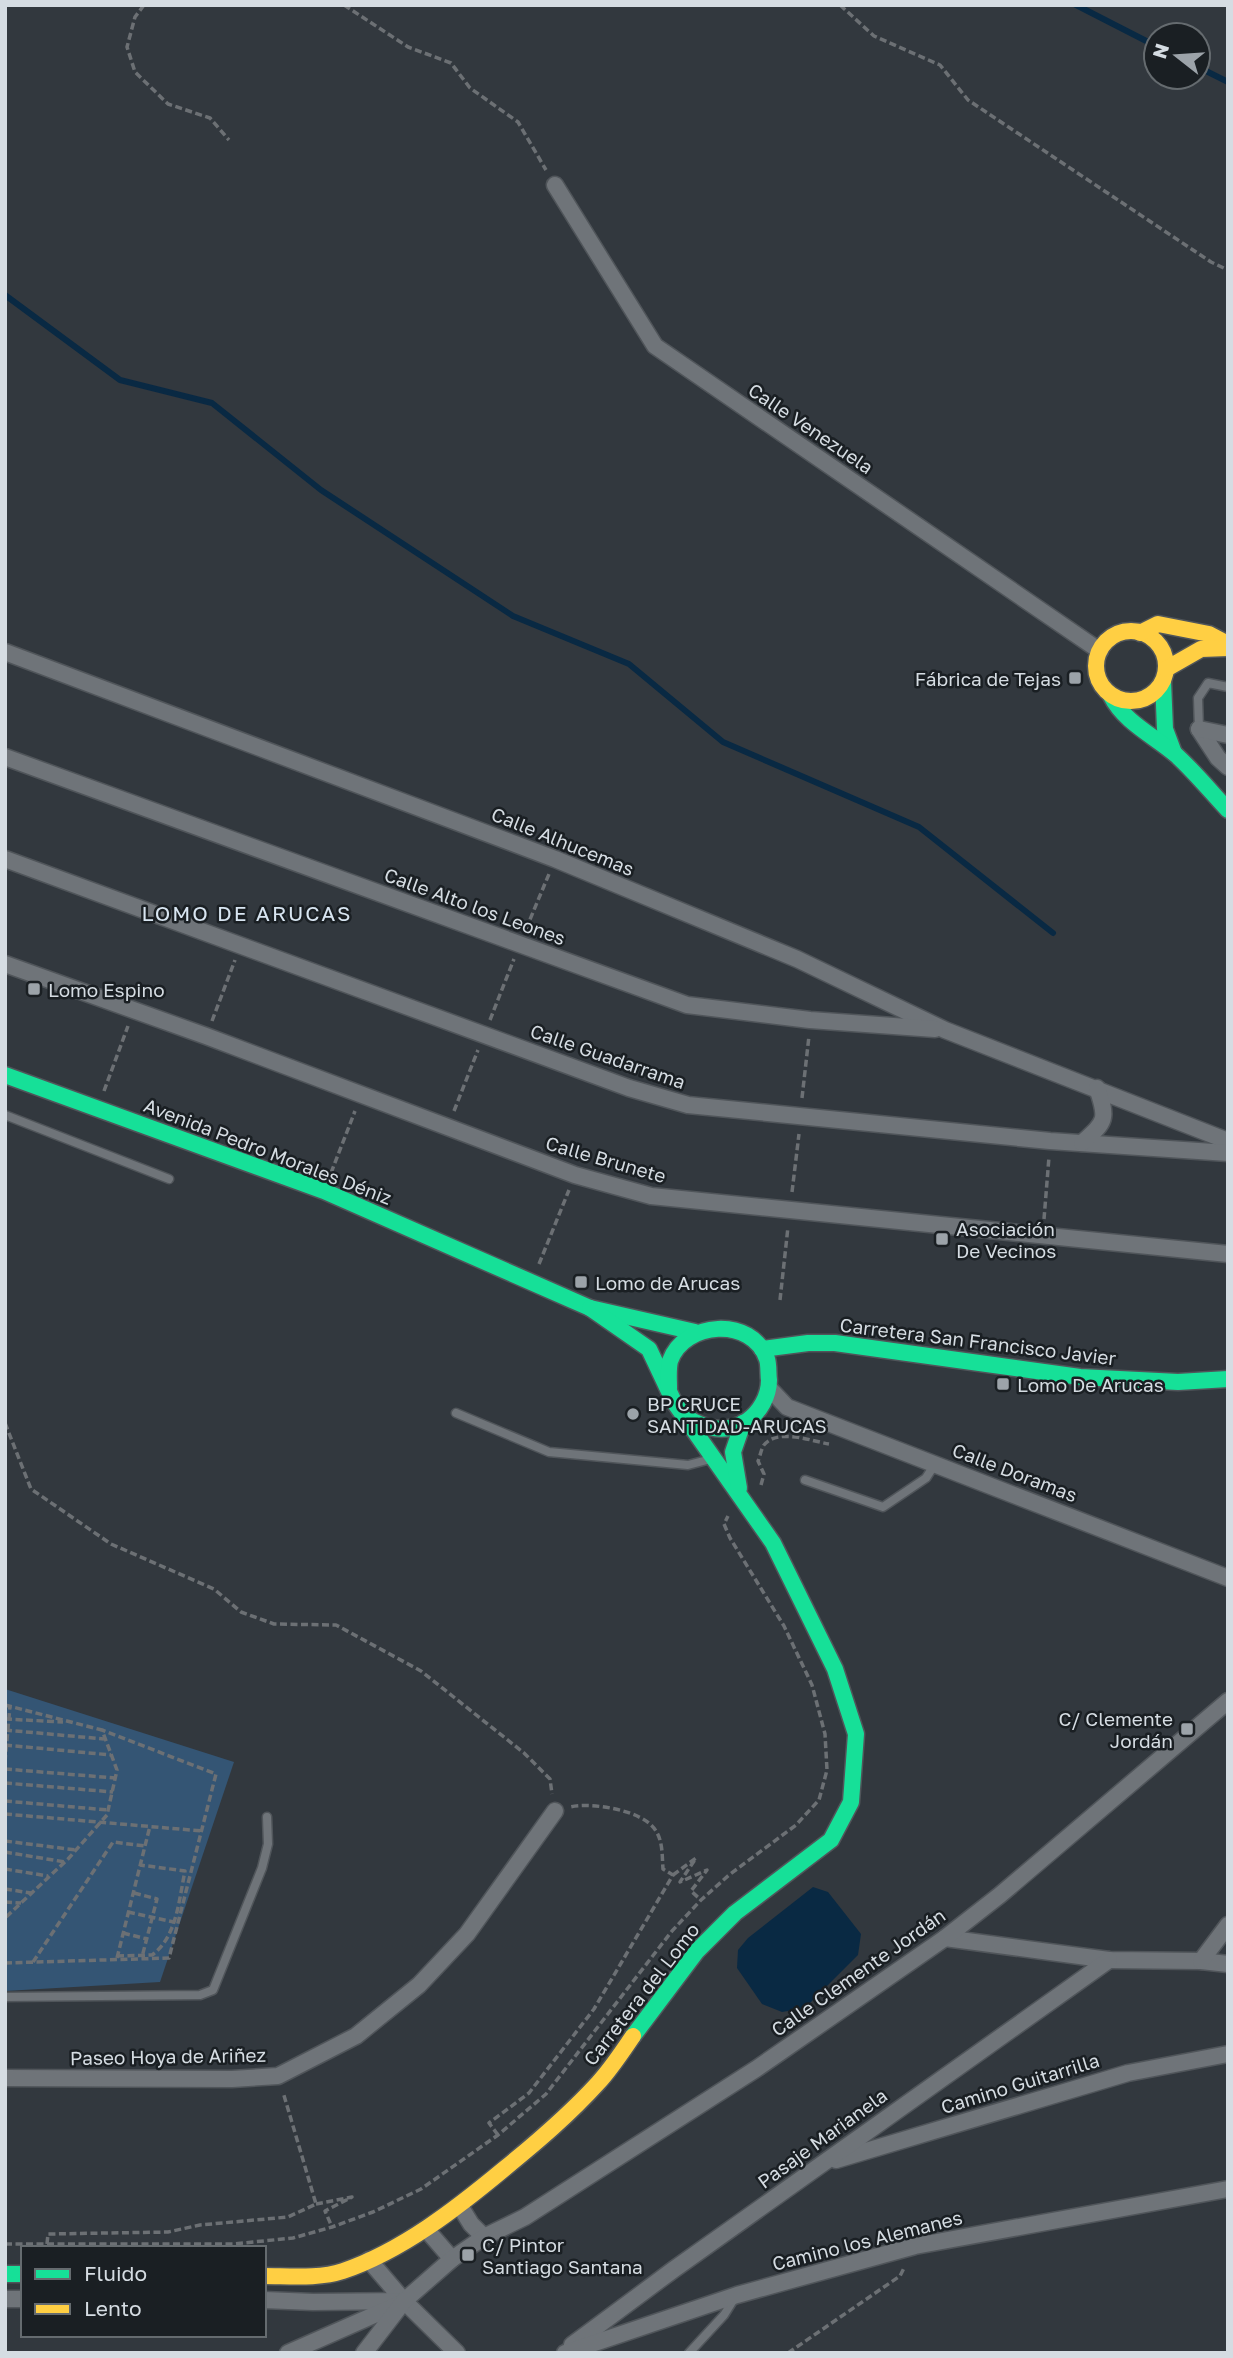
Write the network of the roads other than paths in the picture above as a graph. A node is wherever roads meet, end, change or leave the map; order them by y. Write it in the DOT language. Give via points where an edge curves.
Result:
graph roads {
  1 [pos="555,185"];
  2 [pos="1140,633"];
  3 [pos="1228,646"];
  4 [pos="1100,651"];
  5 [pos="5,652"];
  6 [pos="1164,675"];
  7 [pos="1228,687"];
  8 [pos="1111,695"];
  9 [pos="1199,729"];
  10 [pos="1228,735"];
  11 [pos="1174,753"];
  12 [pos="5,757"];
  13 [pos="1228,767"];
  14 [pos="1228,810"];
  15 [pos="5,859"];
  16 [pos="5,964"];
  17 [pos="945,1030"];
  18 [pos="5,1075"];
  19 [pos="1097,1088"];
  20 [pos="5,1115"];
  21 [pos="1228,1141"];
  22 [pos="1082,1143"];
  23 [pos="1228,1153"];
  24 [pos="170,1179"];
  25 [pos="1228,1254"];
  26 [pos="590,1308"];
  27 [pos="695,1332"];
  28 [pos="808,1343"];
  29 [pos="762,1349"];
  30 [pos="770,1380"];
  31 [pos="1228,1380"];
  32 [pos="787,1407"];
  33 [pos="679,1409"];
  34 [pos="456,1413"];
  35 [pos="749,1419"];
  36 [pos="714,1459"];
  37 [pos="935,1464"];
  38 [pos="805,1480"];
  39 [pos="743,1498"];
  40 [pos="1228,1578"];
  41 [pos="1228,1701"];
  42 [pos="555,1811"];
  43 [pos="267,1817"];
  44 [pos="1228,1924"];
  45 [pos="945,1938"];
  46 [pos="1109,1960"];
  47 [pos="1201,1961"];
  48 [pos="1228,1964"];
  49 [pos="5,1997"];
  50 [pos="1228,2054"];
  51 [pos="5,2078"];
  52 [pos="827,2162"];
  53 [pos="1228,2189"];
  54 [pos="460,2206"];
  55 [pos="426,2229"];
  56 [pos="484,2237"];
  57 [pos="452,2259"];
  58 [pos="369,2260"];
  59 [pos="266,2276"];
  60 [pos="737,2295"];
  61 [pos="266,2300"];
  62 [pos="404,2301"];
  63 [pos="288,2353"];
  64 [pos="364,2353"];
  65 [pos="457,2353"];
  66 [pos="563,2353"];
  67 [pos="689,2353"];
  1 -- 4 [label="street, Calle Venezuela" via="655,346"];
  2 -- 3 [label="main road" via="1157,624 1209,634"];
  2 -- 4 [label="main road" via="1116,635"];
  2 -- 6 [label="main road" via="1160,646"];
  3 -- 6 [label="main road" via="1201,649"];
  4 -- 8 [label="main road" via="1097,675"];
  5 -- 17 [label="street, Calle Alhucemas" via="555,859 797,959"];
  6 -- 8 [label="main road" via="1156,691 1146,698 1122,700"];
  6 -- 11 [label="main road" via="1165,729"];
  7 -- 9 [label="lane" via="1208,683 1198,698"];
  8 -- 11 [label="main road" via="1116,706"];
  9 -- 10 [label="street"];
  9 -- 13 [label="street"];
  11 -- 14 [label="main road"];
  12 -- 17 [label="street, Calle Alto los Leones" via="687,1005"];
  15 -- 22 [label="street, Calle Guadarrama" via="629,1088 688,1105"];
  16 -- 25 [label="street, Calle Brunete" via="575,1175 651,1196"];
  17 -- 19 [label="street, Calle Alhucemas"];
  18 -- 26 [label="main road, Avenida Pedro Morales Déniz" via="324,1191"];
  19 -- 21 [label="street, Calle Alhucemas"];
  19 -- 22 [label="street" via="1105,1111 1101,1126"];
  20 -- 24 [label="lane"];
  22 -- 23 [label="street, Calle Guadarrama"];
  26 -- 27 [label="main road"];
  26 -- 33 [label="main road, Carretera del Lomo" via="649,1349"];
  27 -- 29 [label="main road" via="732,1328"];
  27 -- 33 [label="main road" via="682,1342 669,1364 667,1379"];
  28 -- 29 [label="main road, Carretera San Francisco Javier"];
  28 -- 30 [label="main road"];
  28 -- 31 [label="main road, Carretera San Francisco Javier" via="1093,1379"];
  29 -- 30 [label="main road"];
  30 -- 32 [label="street"];
  30 -- 35 [label="main road" via="764,1402"];
  32 -- 35 [label="street"];
  32 -- 37 [label="street, Calle Doramas"];
  33 -- 35 [label="main road" via="712,1429 728,1429"];
  33 -- 36 [label="main road, Carretera del Lomo"];
  34 -- 36 [label="lane" via="550,1452 688,1465"];
  35 -- 39 [label="main road" via="733,1452"];
  36 -- 39 [label="main road, Carretera del Lomo"];
  37 -- 38 [label="lane" via="926,1478 883,1507"];
  37 -- 40 [label="street, Calle Doramas"];
  39 -- 54 [label="main road, Carretera del Lomo" via="773,1543 835,1669 856,1734 851,1802 831,1840 735,1913 697,1951 590,2091 552,2130"];
  41 -- 45 [label="street, Calle Clemente Jordán"];
  42 -- 51 [label="street, Paseo Hoya de Ariñez" via="467,1934 419,1985 356,2036 278,2076"];
  43 -- 49 [label="lane" via="268,1844 262,1868 214,1990 200,1995"];
  44 -- 47 [label="street"];
  45 -- 46 [label="street"];
  45 -- 56 [label="street, Calle Clemente Jordán" via="745,2076 525,2217"];
  46 -- 47 [label="street"];
  46 -- 52 [label="street, Pasaje Marianela"];
  47 -- 48 [label="street"];
  50 -- 52 [label="street, Camino Guitarrilla" via="1128,2073"];
  52 -- 66 [label="street, Pasaje Marianela"];
  53 -- 60 [label="street, Camino los Alemanes" via="915,2245"];
  54 -- 55 [label="main road, Carretera del Lomo"];
  54 -- 56 [label="street"];
  55 -- 57 [label="street"];
  55 -- 58 [label="main road, Carretera del Lomo"];
  56 -- 57 [label="street, Calle Clemente Jordán"];
  57 -- 62 [label="street, Calle Clemente Jordán"];
  58 -- 59 [label="main road, Carretera del Lomo" via="341,2272"];
  58 -- 62 [label="street"];
  60 -- 66 [label="street, Camino los Alemanes"];
  60 -- 67 [label="lane"];
  61 -- 62 [label="street"];
  62 -- 63 [label="street"];
  62 -- 64 [label="street, Calle Clemente Jordán"];
  62 -- 65 [label="street"];
}
